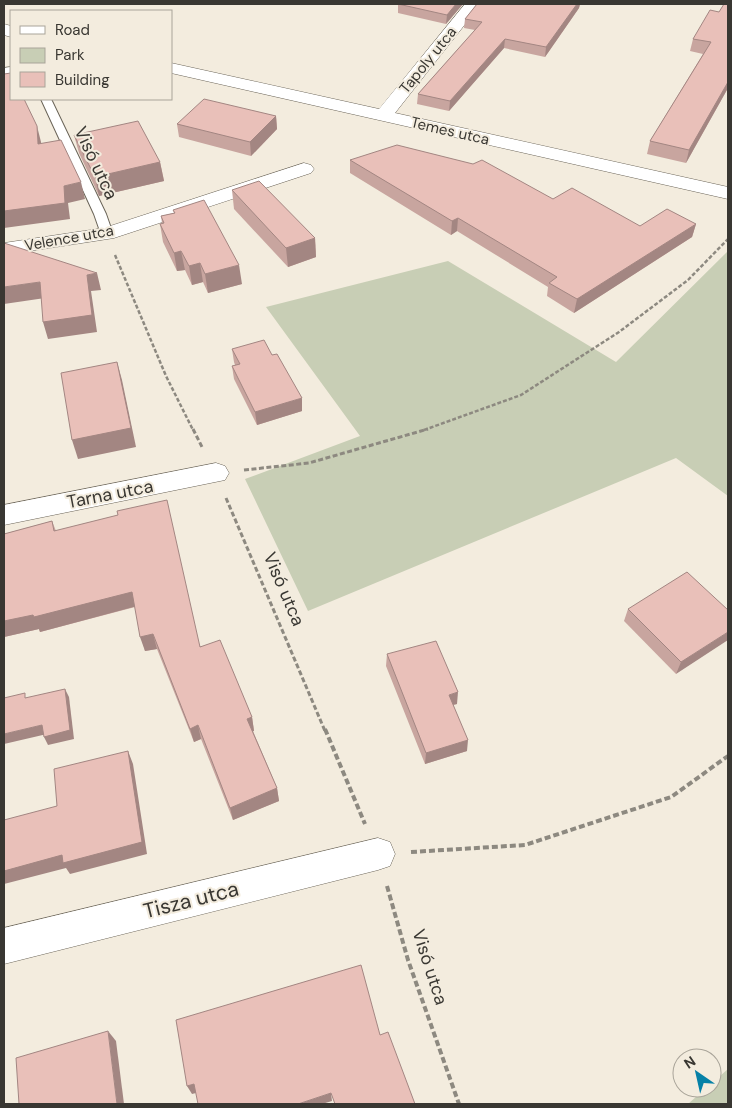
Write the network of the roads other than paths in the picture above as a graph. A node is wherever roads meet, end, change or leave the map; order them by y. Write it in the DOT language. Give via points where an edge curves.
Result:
graph roads {
  1 [pos="473,4"];
  2 [pos="172,68"];
  3 [pos="46,100"];
  4 [pos="382,116"];
  5 [pos="304,169"];
  6 [pos="726,186"];
  7 [pos="107,234"];
  8 [pos="4,249"];
  9 [pos="216,474"];
  10 [pos="4,514"];
  11 [pos="378,854"];
  12 [pos="4,946"];
  1 -- 4 [label="street, Tapoly utca"];
  2 -- 4 [label="street, Temes utca"];
  3 -- 7 [label="lane, Visó utca"];
  4 -- 6 [label="street, Temes utca"];
  5 -- 7 [label="street, Velence utca"];
  7 -- 8 [label="street, Velence utca"];
  9 -- 10 [label="street, Tarna utca"];
  11 -- 12 [label="street, Tisza utca"];
}
